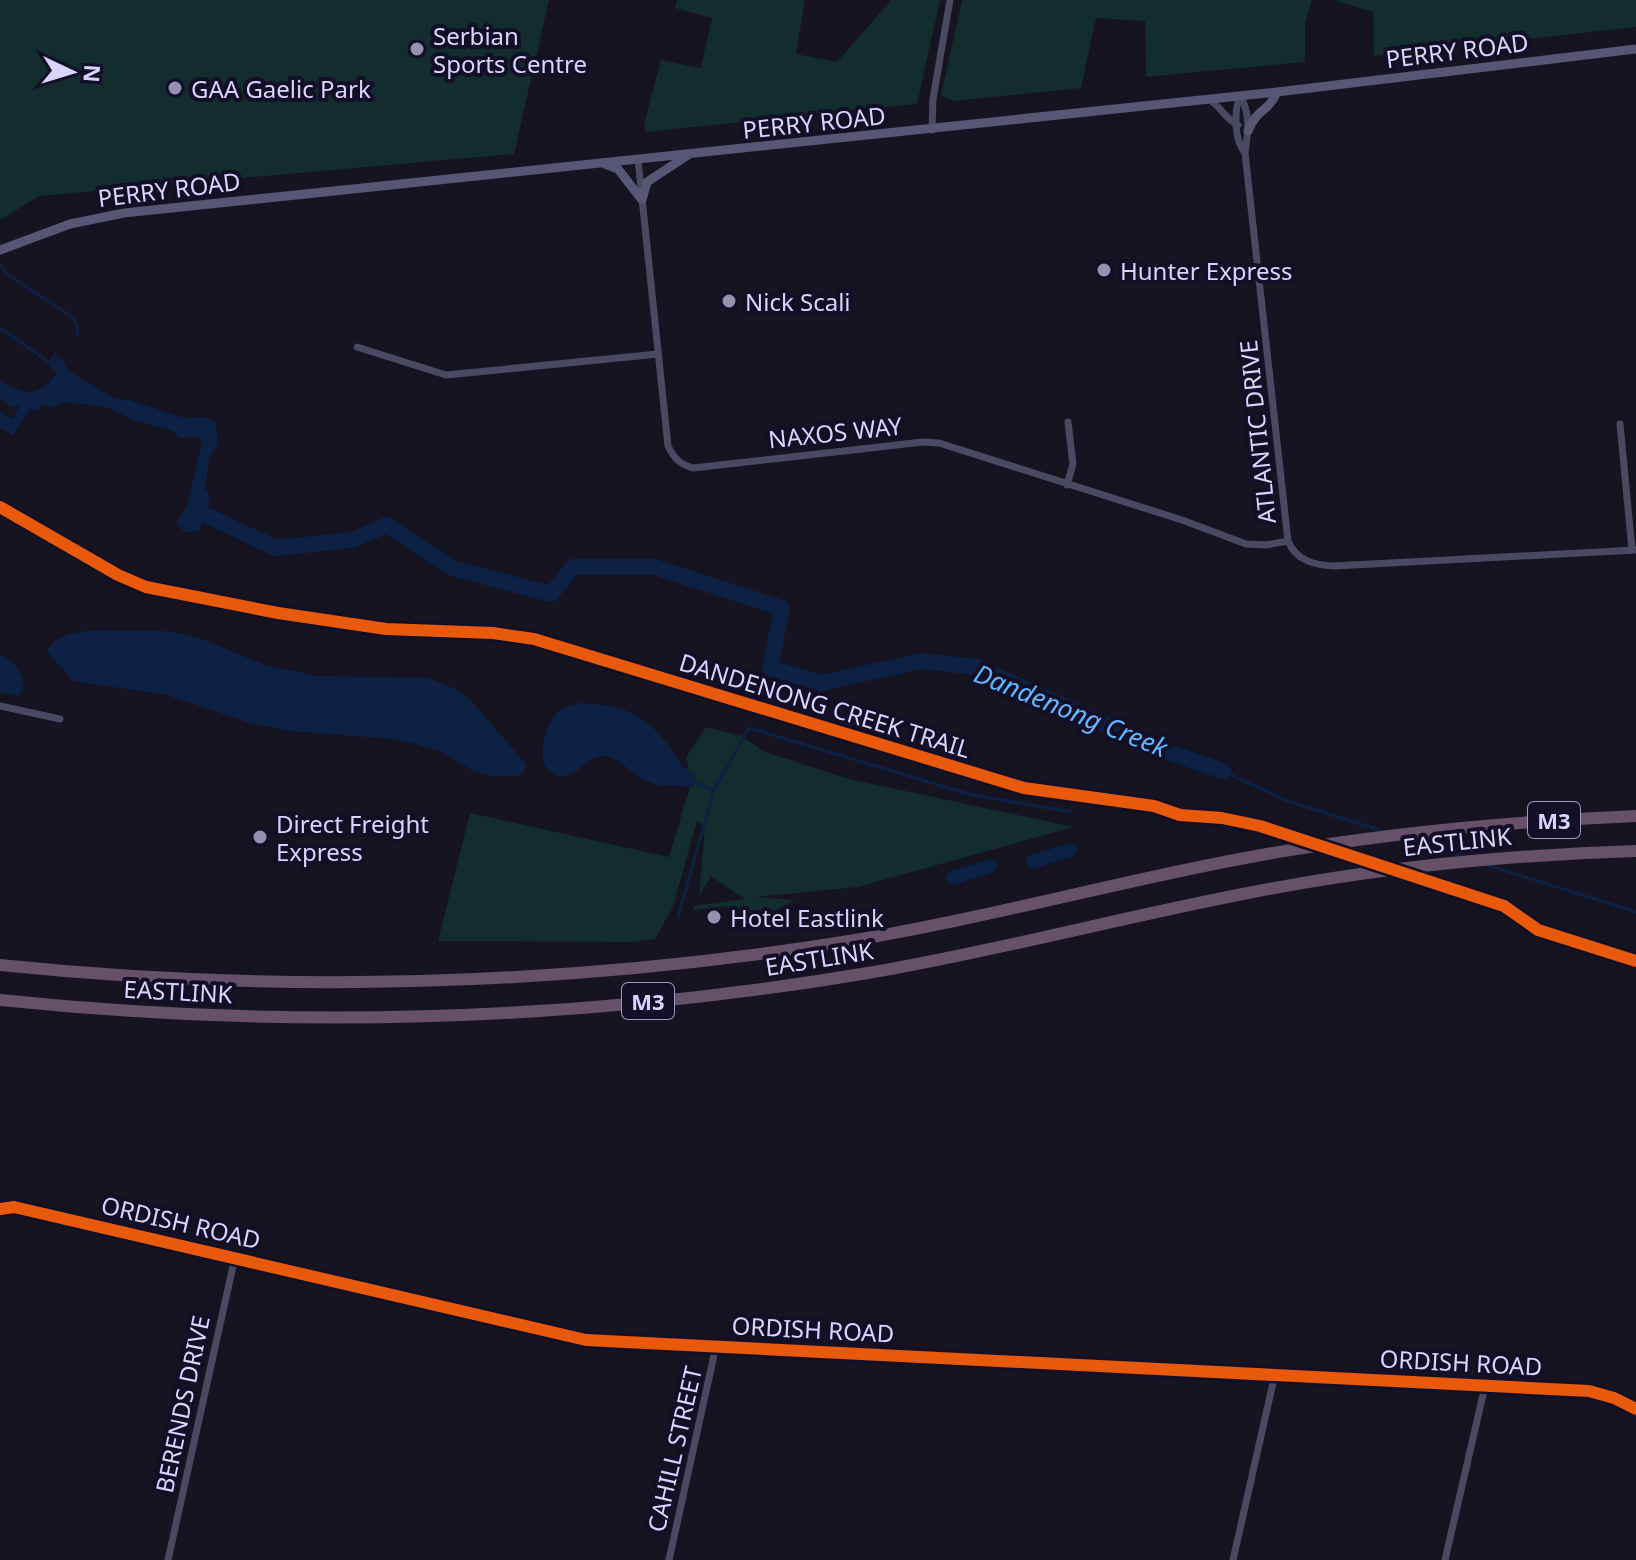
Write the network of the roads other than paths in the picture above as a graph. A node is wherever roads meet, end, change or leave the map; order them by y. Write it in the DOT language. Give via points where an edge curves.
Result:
graph roads {
  1 [pos="950,0"];
  2 [pos="1636,49"];
  3 [pos="1277,92"];
  4 [pos="1240,96"];
  5 [pos="1208,99"];
  6 [pos="1238,125"];
  7 [pos="932,130"];
  8 [pos="1248,131"];
  9 [pos="1245,153"];
  10 [pos="689,154"];
  11 [pos="638,160"];
  12 [pos="602,163"];
  13 [pos="642,200"];
  14 [pos="0,250"];
  15 [pos="357,347"];
  16 [pos="658,354"];
  17 [pos="1068,422"];
  18 [pos="1620,424"];
  19 [pos="1067,485"];
  20 [pos="1288,541"];
  21 [pos="1634,550"];
  22 [pos="0,706"];
  23 [pos="60,719"];
  24 [pos="1636,816"];
  25 [pos="1636,851"];
  26 [pos="0,965"];
  27 [pos="0,1000"];
  28 [pos="0,1209"];
  29 [pos="235,1257"];
  30 [pos="716,1346"];
  31 [pos="1275,1374"];
  32 [pos="1485,1386"];
  33 [pos="1636,1409"];
  34 [pos="168,1560"];
  35 [pos="669,1560"];
  36 [pos="1233,1560"];
  37 [pos="1445,1560"];
  1 -- 7 [label="street"];
  2 -- 3 [label="main road, PERRY ROAD"];
  3 -- 4 [label="main road, PERRY ROAD"];
  3 -- 8 [label="main road" via="1271,105 1253,117"];
  4 -- 5 [label="main road, PERRY ROAD"];
  4 -- 6 [label="street, ATLANTIC DRIVE"];
  4 -- 8 [label="street, ATLANTIC DRIVE" via="1247,106"];
  5 -- 6 [label="street"];
  5 -- 7 [label="main road, PERRY ROAD"];
  6 -- 9 [label="street, ATLANTIC DRIVE"];
  7 -- 10 [label="main road, PERRY ROAD"];
  8 -- 9 [label="street, ATLANTIC DRIVE"];
  9 -- 20 [label="street, ATLANTIC DRIVE"];
  10 -- 11 [label="main road, PERRY ROAD"];
  10 -- 13 [label="main road" via="647,182"];
  11 -- 12 [label="main road, PERRY ROAD"];
  11 -- 13 [label="street, NAXOS WAY"];
  12 -- 13 [label="main road" via="618,169"];
  12 -- 14 [label="main road, PERRY ROAD" via="124,213 70,224"];
  13 -- 16 [label="street, NAXOS WAY"];
  15 -- 16 [label="street" via="446,375"];
  16 -- 19 [label="street, NAXOS WAY" via="668,446 683,465 923,442"];
  17 -- 19 [label="street" via="1073,464"];
  18 -- 21 [label="street"];
  19 -- 20 [label="street, NAXOS WAY" via="1246,544"];
  20 -- 21 [label="street, ATLANTIC DRIVE" via="1299,557 1323,566"];
  22 -- 23 [label="street"];
  24 -- 26 [label="highway, EASTLINK / M3" via="1472,826 1339,842 1223,862 950,923 771,952 619,969 332,982 189,979"];
  25 -- 27 [label="highway, EASTLINK / M3" via="1447,863 1287,886 871,972 591,1007 278,1017"];
  28 -- 29 [label="street, ORDISH ROAD" via="14,1207"];
  29 -- 30 [label="street, ORDISH ROAD" via="586,1340"];
  29 -- 34 [label="street, BERENDS DRIVE"];
  30 -- 31 [label="street, ORDISH ROAD"];
  30 -- 35 [label="street, CAHILL STREET"];
  31 -- 32 [label="street, ORDISH ROAD"];
  31 -- 36 [label="street"];
  32 -- 33 [label="street, ORDISH ROAD" via="1589,1391"];
  32 -- 37 [label="street"];
}
